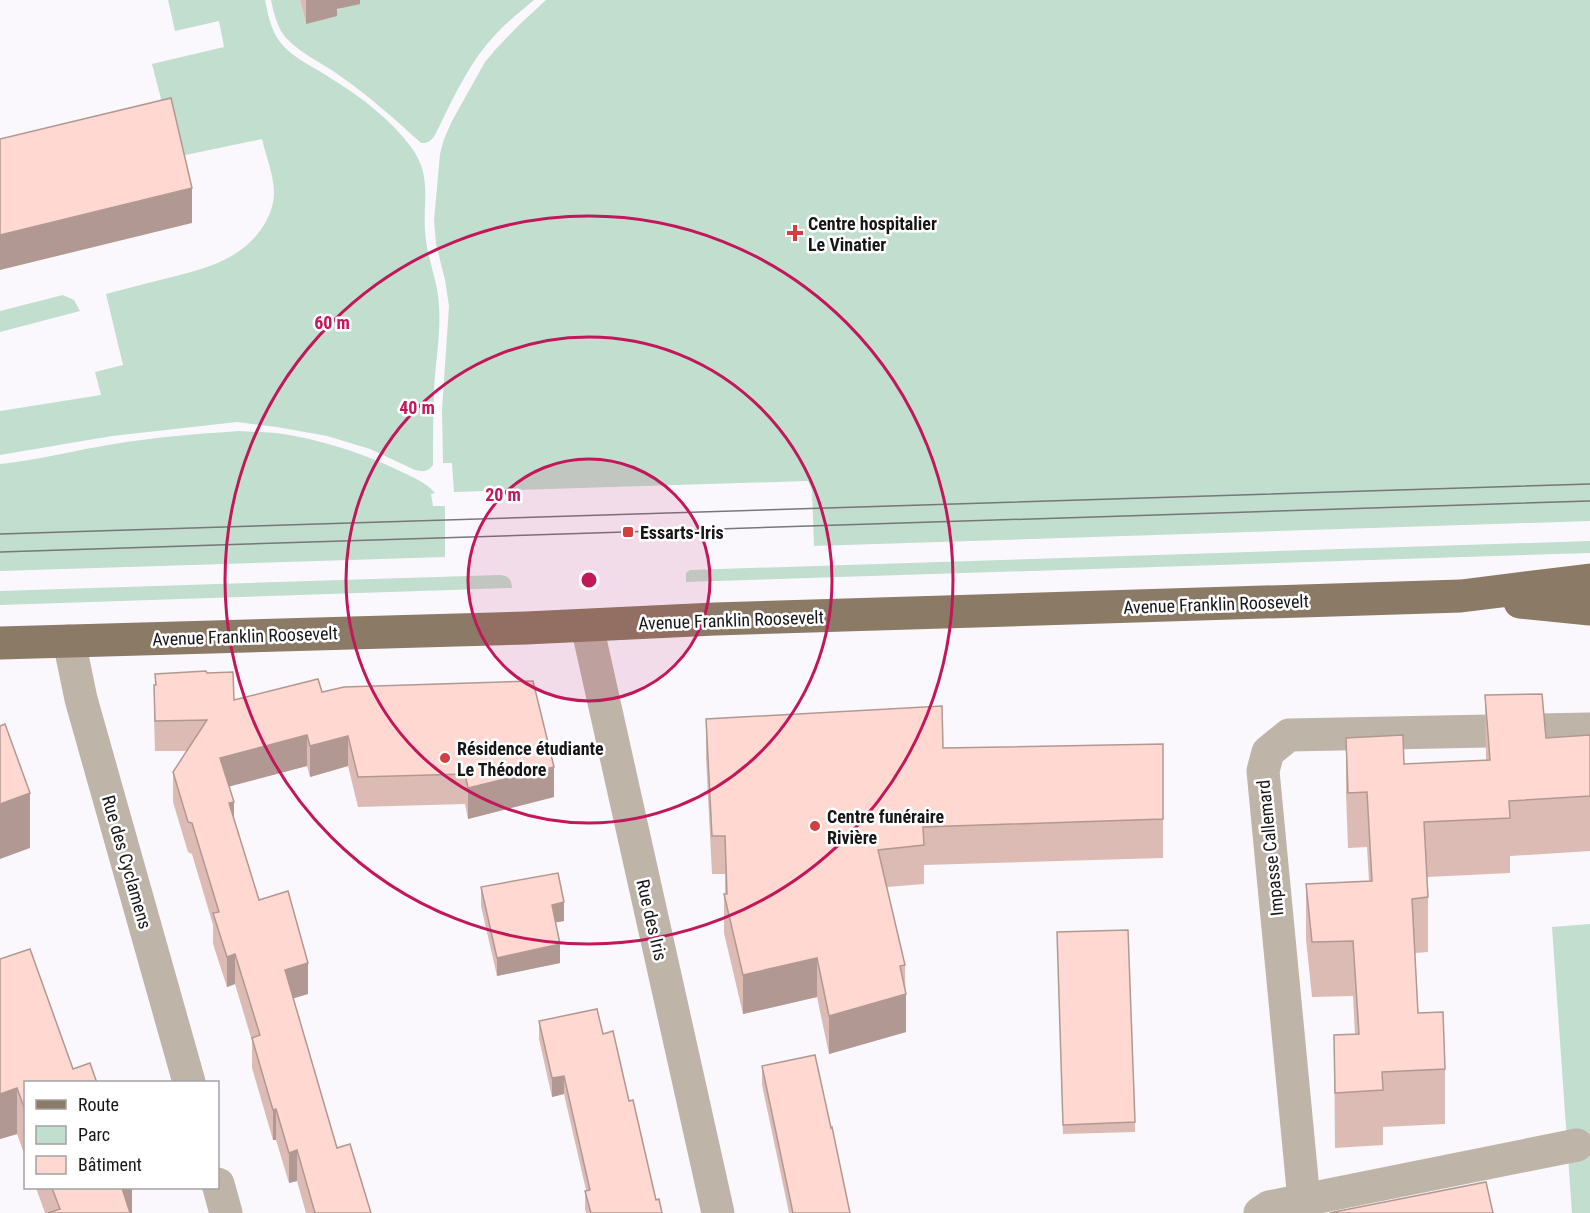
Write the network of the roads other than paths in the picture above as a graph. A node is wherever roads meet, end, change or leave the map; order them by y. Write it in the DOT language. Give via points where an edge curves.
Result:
graph roads {
  1 [pos="1590,580"];
  2 [pos="1461,596"];
  3 [pos="1590,609"];
  4 [pos="587,626"];
  5 [pos="69,641"];
  6 [pos="0,643"];
  7 [pos="1590,729"];
  8 [pos="188,1081"];
  9 [pos="1577,1145"];
  10 [pos="219,1188"];
  11 [pos="1304,1200"];
  12 [pos="226,1213"];
  13 [pos="718,1213"];
  14 [pos="1260,1213"];
  1 -- 2 [label="main road, Avenue Franklin Roosevelt"];
  2 -- 3 [label="main road, Avenue Franklin Roosevelt"];
  2 -- 4 [label="main road, Avenue Franklin Roosevelt"];
  4 -- 5 [label="main road, Avenue Franklin Roosevelt"];
  4 -- 13 [label="street, Rue des Iris"];
  5 -- 6 [label="main road, Avenue Franklin Roosevelt"];
  5 -- 8 [label="street, Rue des Cyclamens" via="81,699"];
  7 -- 11 [label="street, Impasse Callemard" via="1289,735 1268,752 1263,771"];
  9 -- 11 [label="street"];
  10 -- 12 [label="street"];
  11 -- 14 [label="street" via="1269,1207"];
}
